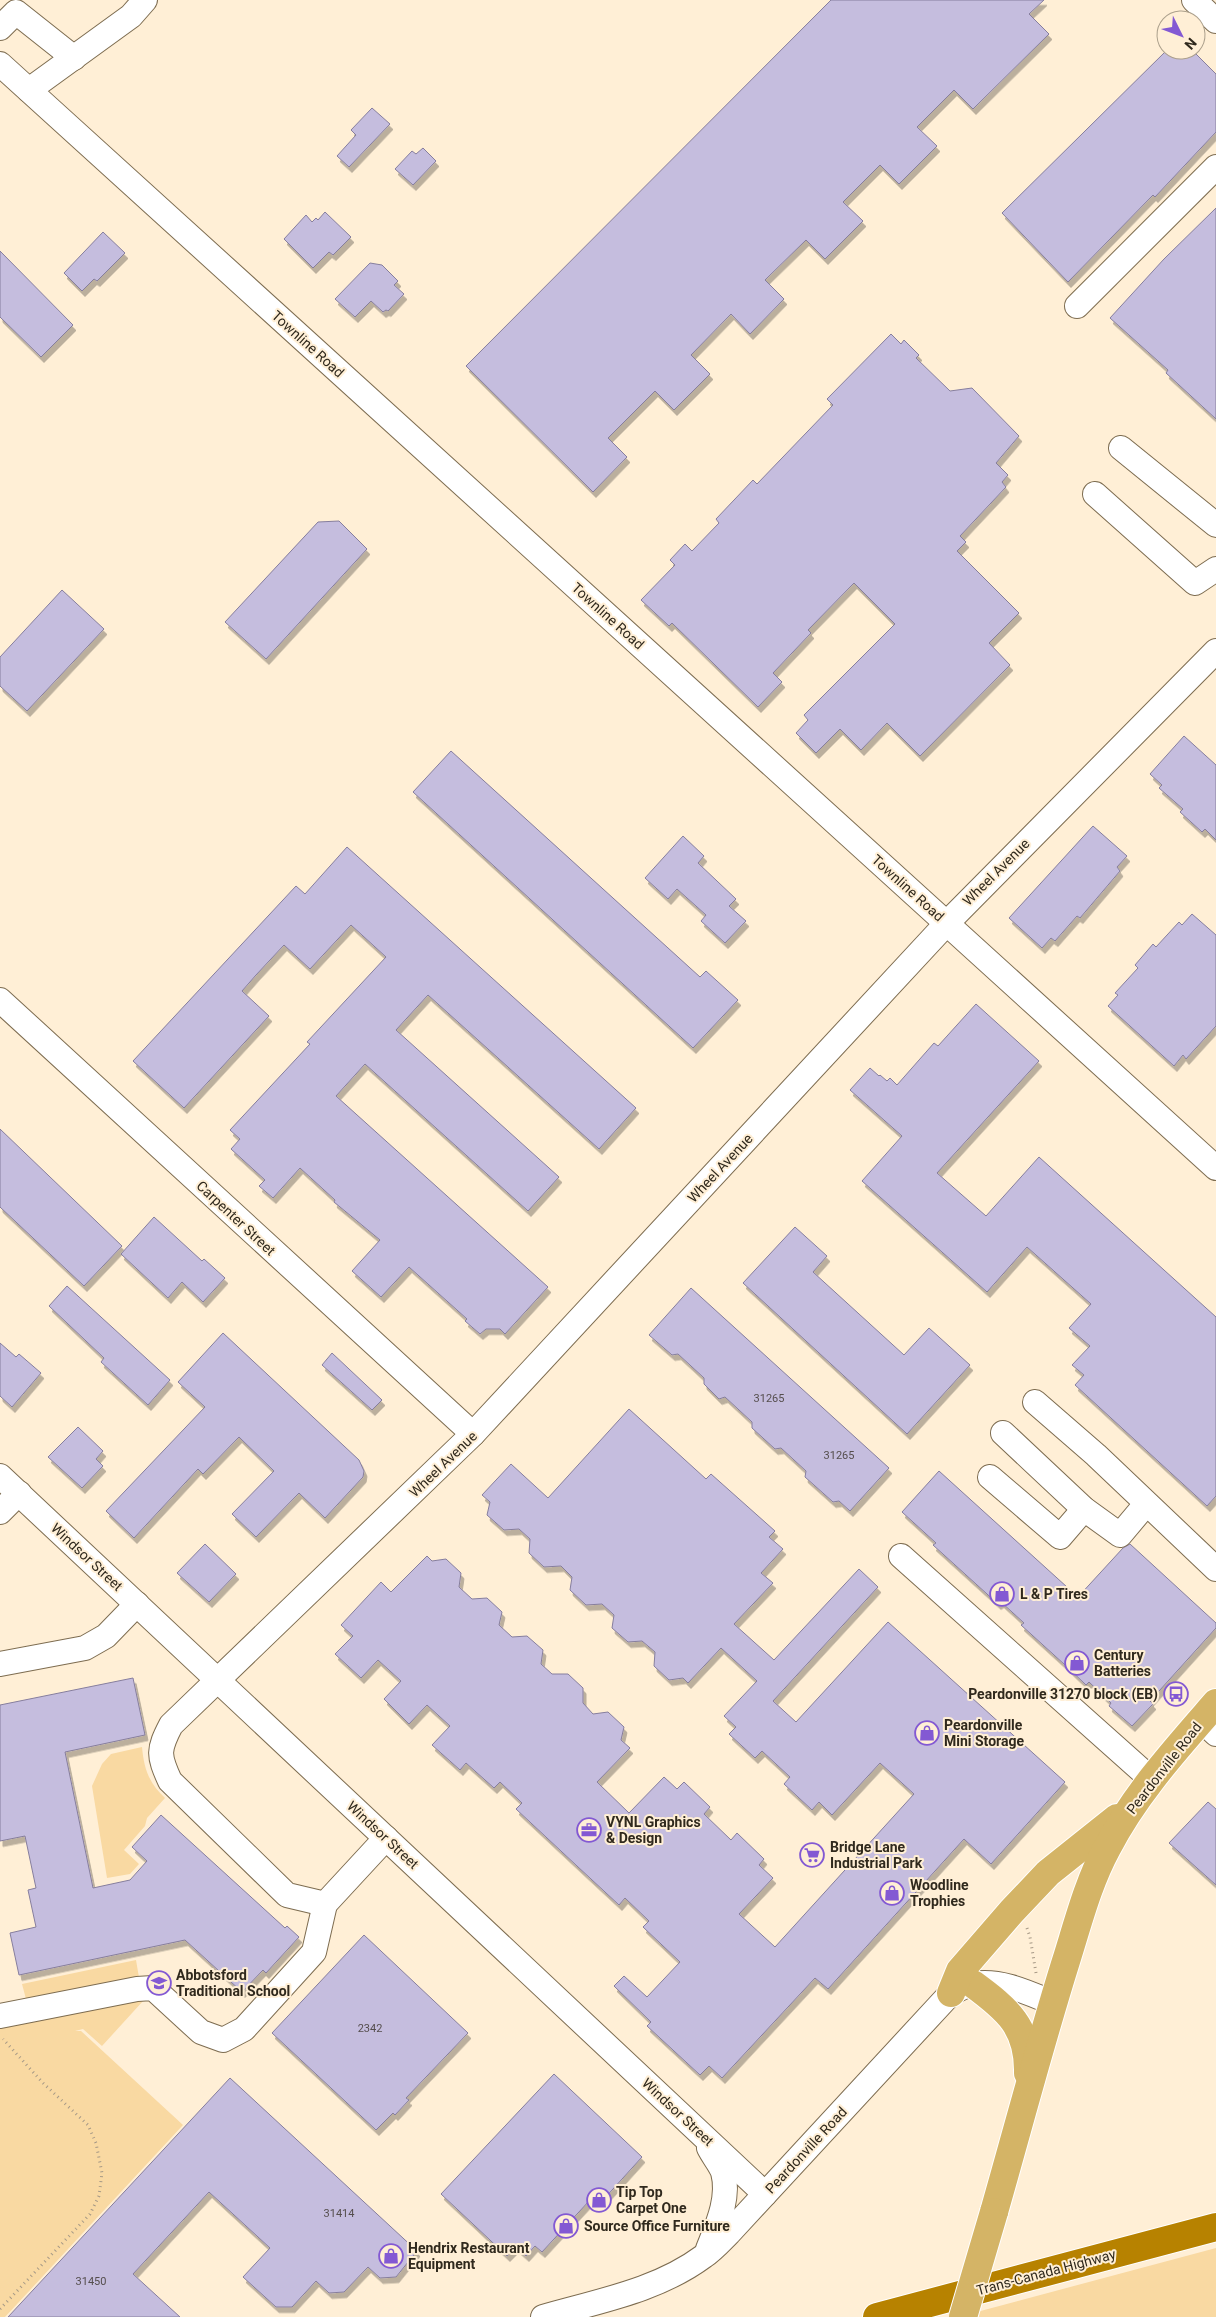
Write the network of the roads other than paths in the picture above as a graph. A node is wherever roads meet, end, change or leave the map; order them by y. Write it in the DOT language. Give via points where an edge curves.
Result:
graph roads {
  1 [pos="145,0"];
  2 [pos="1194,0"];
  3 [pos="1216,21"];
  4 [pos="0,28"];
  5 [pos="74,58"];
  6 [pos="0,64"];
  7 [pos="29,90"];
  8 [pos="1216,167"];
  9 [pos="1077,306"];
  10 [pos="1121,448"];
  11 [pos="1094,494"];
  12 [pos="1216,526"];
  13 [pos="1216,569"];
  14 [pos="1216,651"];
  15 [pos="947,923"];
  16 [pos="0,1000"];
  17 [pos="1216,1168"];
  18 [pos="1035,1402"];
  19 [pos="1003,1433"];
  20 [pos="473,1434"];
  21 [pos="0,1476"];
  22 [pos="990,1477"];
  23 [pos="18,1493"];
  24 [pos="1146,1504"];
  25 [pos="1084,1509"];
  26 [pos="0,1512"];
  27 [pos="901,1556"];
  28 [pos="1216,1569"];
  29 [pos="137,1604"];
  30 [pos="0,1664"];
  31 [pos="219,1681"];
  32 [pos="1211,1719"];
  33 [pos="1151,1779"];
  34 [pos="1131,1806"];
  35 [pos="386,1838"];
  36 [pos="324,1904"];
  37 [pos="962,1989"];
  38 [pos="1042,1999"];
  39 [pos="0,2016"];
  40 [pos="1028,2091"];
  41 [pos="703,2136"];
  42 [pos="765,2194"];
  43 [pos="1216,2226"];
  44 [pos="704,2256"];
  45 [pos="543,2317"];
  46 [pos="877,2317"];
  47 [pos="963,2317"];
  1 -- 5 [label="street" via="131,16"];
  2 -- 3 [label="street"];
  4 -- 5 [label="street" via="16,12"];
  5 -- 7 [label="street"];
  6 -- 7 [label="street, Townline Road"];
  7 -- 15 [label="street, Townline Road"];
  8 -- 9 [label="street"];
  10 -- 12 [label="street"];
  11 -- 13 [label="street" via="1195,583"];
  14 -- 15 [label="street, Wheel Avenue"];
  15 -- 17 [label="street, Townline Road"];
  15 -- 20 [label="street, Wheel Avenue"];
  16 -- 20 [label="street, Carpenter Street"];
  18 -- 24 [label="street"];
  19 -- 25 [label="street"];
  20 -- 31 [label="street, Wheel Avenue"];
  21 -- 23 [label="street, Windsor Street"];
  22 -- 25 [label="street" via="1060,1537"];
  23 -- 26 [label="street"];
  23 -- 29 [label="street, Windsor Street"];
  24 -- 25 [label="street" via="1120,1535"];
  24 -- 28 [label="street"];
  27 -- 33 [label="street"];
  29 -- 30 [label="street" via="106,1636 85,1648"];
  29 -- 31 [label="street, Windsor Street"];
  31 -- 35 [label="street, Windsor Street"];
  31 -- 36 [label="street, Wheel Avenue" via="171,1725 161,1744 161,1763 170,1781 287,1895"];
  32 -- 33 [label="main road, Peardonville Road"];
  33 -- 34 [label="main road, Peardonville Road"];
  34 -- 37 [label="main road" via="1048,1873 1012,1911 960,1970"];
  34 -- 38 [label="main road, Peardonville Road" via="1090,1883"];
  35 -- 36 [label="street"];
  35 -- 41 [label="street, Windsor Street"];
  36 -- 39 [label="street" via="314,1952 244,2029 223,2040 201,2032 153,1988"];
  37 -- 38 [label="street" via="995,1984"];
  37 -- 40 [label="main road" via="1003,2006 1025,2038 1029,2059"];
  37 -- 42 [label="street, Peardonville Road" via="934,2009"];
  38 -- 40 [label="main road, Peardonville Road"];
  40 -- 47 [label="main road, Peardonville Road, bridge"];
  41 -- 42 [label="street, Windsor Street"];
  41 -- 44 [label="street" via="723,2173 724,2194 721,2216"];
  42 -- 44 [label="street, Peardonville Road"];
  43 -- 46 [label="highway, Trans-Canada Highway"];
  44 -- 45 [label="street, Peardonville Road" via="644,2288"];
}
